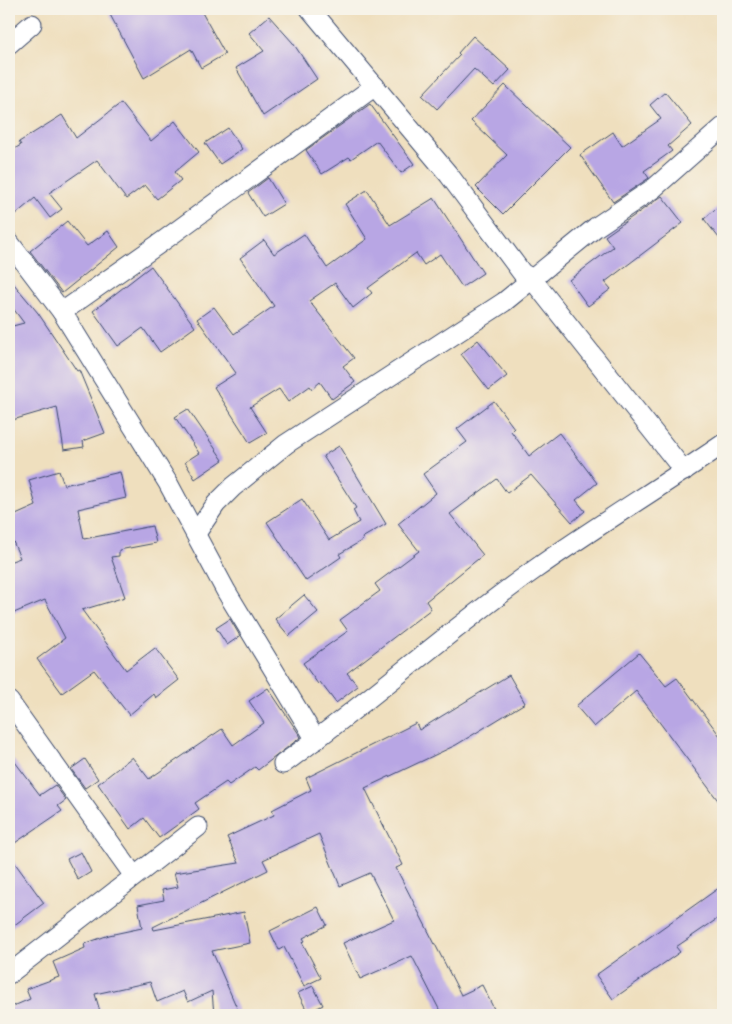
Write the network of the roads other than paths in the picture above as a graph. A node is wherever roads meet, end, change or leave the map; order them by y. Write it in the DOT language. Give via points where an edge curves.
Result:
graph roads {
  1 [pos="310,9"];
  2 [pos="32,24"];
  3 [pos="9,44"];
  4 [pos="375,86"];
  5 [pos="723,127"];
  6 [pos="9,242"];
  7 [pos="532,279"];
  8 [pos="62,312"];
  9 [pos="723,444"];
  10 [pos="684,471"];
  11 [pos="197,532"];
  12 [pos="9,701"];
  13 [pos="316,740"];
  14 [pos="283,764"];
  15 [pos="198,827"];
  16 [pos="134,876"];
  17 [pos="9,974"];
  1 -- 4 [label="street"];
  2 -- 3 [label="street"];
  4 -- 7 [label="street" via="449,175 522,273"];
  4 -- 8 [label="street"];
  5 -- 7 [label="street" via="654,188 596,227"];
  6 -- 8 [label="street"];
  7 -- 10 [label="street"];
  7 -- 11 [label="street" via="504,302 286,444 233,487 216,504"];
  8 -- 11 [label="street"];
  9 -- 10 [label="street"];
  10 -- 13 [label="street" via="534,570"];
  11 -- 13 [label="street" via="226,591"];
  12 -- 16 [label="street"];
  13 -- 14 [label="street"];
  15 -- 16 [label="street"];
  16 -- 17 [label="street"];
}
